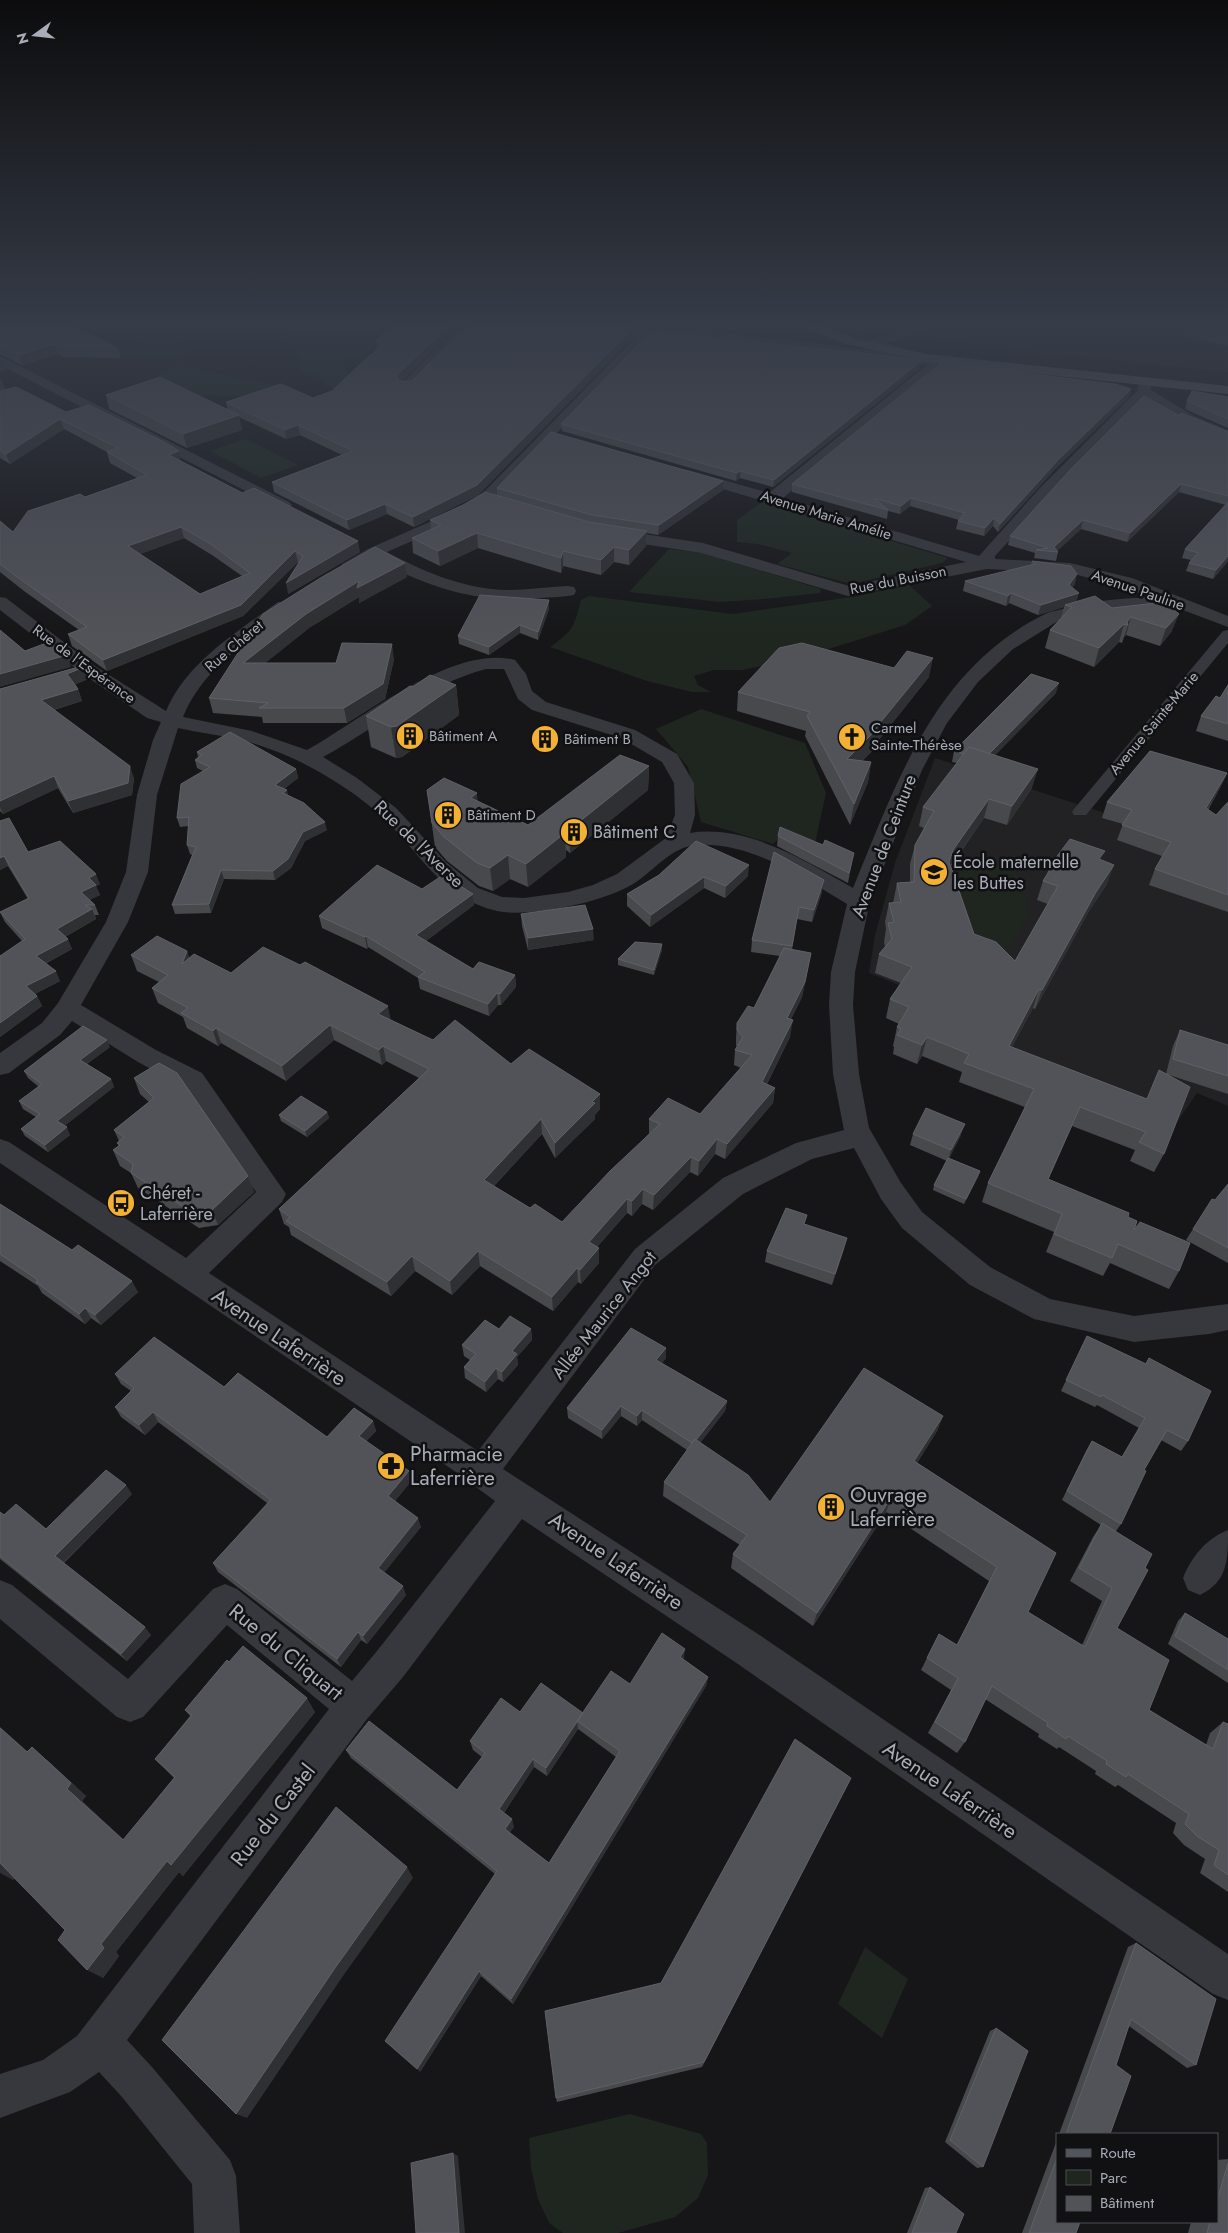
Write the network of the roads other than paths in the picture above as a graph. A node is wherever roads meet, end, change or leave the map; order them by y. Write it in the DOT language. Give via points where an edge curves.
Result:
graph roads {
  1 [pos="133,428"];
  2 [pos="555,428"];
  3 [pos="858,428"];
  4 [pos="1103,428"];
  5 [pos="1212,428"];
  6 [pos="549,434"];
  7 [pos="1228,435"];
  8 [pos="566,439"];
  9 [pos="670,469"];
  10 [pos="773,498"];
  11 [pos="297,512"];
  12 [pos="598,532"];
  13 [pos="366,548"];
  14 [pos="987,564"];
  15 [pos="334,576"];
  16 [pos="568,591"];
  17 [pos="302,596"];
  18 [pos="1174,601"];
  19 [pos="0,602"];
  20 [pos="1228,622"];
  21 [pos="1228,634"];
  22 [pos="171,720"];
  23 [pos="308,757"];
  24 [pos="1080,812"];
  25 [pos="676,841"];
  26 [pos="860,901"];
  27 [pos="68,1009"];
  28 [pos="0,1066"];
  29 [pos="859,1137"];
  30 [pos="0,1149"];
  31 [pos="186,1275"];
  32 [pos="1228,1316"];
  33 [pos="481,1473"];
  34 [pos="518,1496"];
  35 [pos="1228,1546"];
  36 [pos="1200,1578"];
  37 [pos="0,1597"];
  38 [pos="354,1706"];
  39 [pos="1228,1979"];
  40 [pos="99,2041"];
  41 [pos="0,2096"];
  42 [pos="216,2233"];
  1 -- 11 [label="street"];
  2 -- 6 [label="street"];
  3 -- 10 [label="street"];
  4 -- 14 [label="street" via="987,555"];
  5 -- 7 [label="street"];
  6 -- 8 [label="street"];
  6 -- 13 [label="street" via="492,502"];
  9 -- 10 [label="street, Avenue Marie Amélie"];
  10 -- 14 [label="street, Avenue Marie Amélie"];
  12 -- 14 [label="street, Rue du Buisson" via="703,548 848,591"];
  13 -- 15 [label="street"];
  13 -- 16 [label="street" via="423,576 462,589 505,595"];
  14 -- 18 [label="street, Avenue Pauline" via="1092,572"];
  17 -- 22 [label="street, Rue Chéret" via="222,652 193,682"];
  18 -- 20 [label="street, Avenue Pauline"];
  18 -- 26 [label="street, Avenue de Ceinture" via="1098,605 1052,617 1007,645 970,678 938,722 912,770"];
  19 -- 22 [label="street, Rue de l'Espérance" via="80,673"];
  21 -- 24 [label="street, Avenue Sainte-Marie"];
  22 -- 23 [label="street, Rue de l'Averse" via="245,735"];
  22 -- 27 [label="street, Rue Chéret" via="147,794 137,872 117,922"];
  23 -- 25 [label="street, Rue de l'Averse" via="350,782 389,812 438,867 470,893 499,904 524,905 601,890 625,879"];
  23 -- 25 [label="street" via="329,747 414,691 489,663 509,664 521,693 528,700 628,734 670,758 684,783 686,815"];
  25 -- 26 [label="street" via="697,838 730,840 784,858"];
  26 -- 29 [label="street, Avenue de Ceinture" via="843,972 841,1005 846,1074"];
  27 -- 28 [label="street, Rue Chéret" via="51,1029"];
  27 -- 31 [label="street" via="193,1080 272,1194"];
  29 -- 32 [label="street, Avenue de Ceinture" via="912,1220 980,1276 1044,1310 1134,1329"];
  29 -- 33 [label="street, Allée Maurice Angot" via="805,1150 734,1186 646,1257"];
  30 -- 31 [label="street, Avenue Laferrière"];
  31 -- 33 [label="street, Avenue Laferrière"];
  33 -- 34 [label="street, Avenue Laferrière"];
  34 -- 38 [label="street, Rue du Castel" via="390,1664"];
  34 -- 39 [label="street, Avenue Laferrière" via="748,1649"];
  35 -- 36 [label="street"];
  37 -- 38 [label="street, Rue du Cliquart" via="130,1704 225,1601"];
  38 -- 40 [label="street, Rue du Castel"];
  40 -- 41 [label="street, Rue du Castel" via="92,2052 55,2077"];
  40 -- 42 [label="street" via="214,2176"];
}
